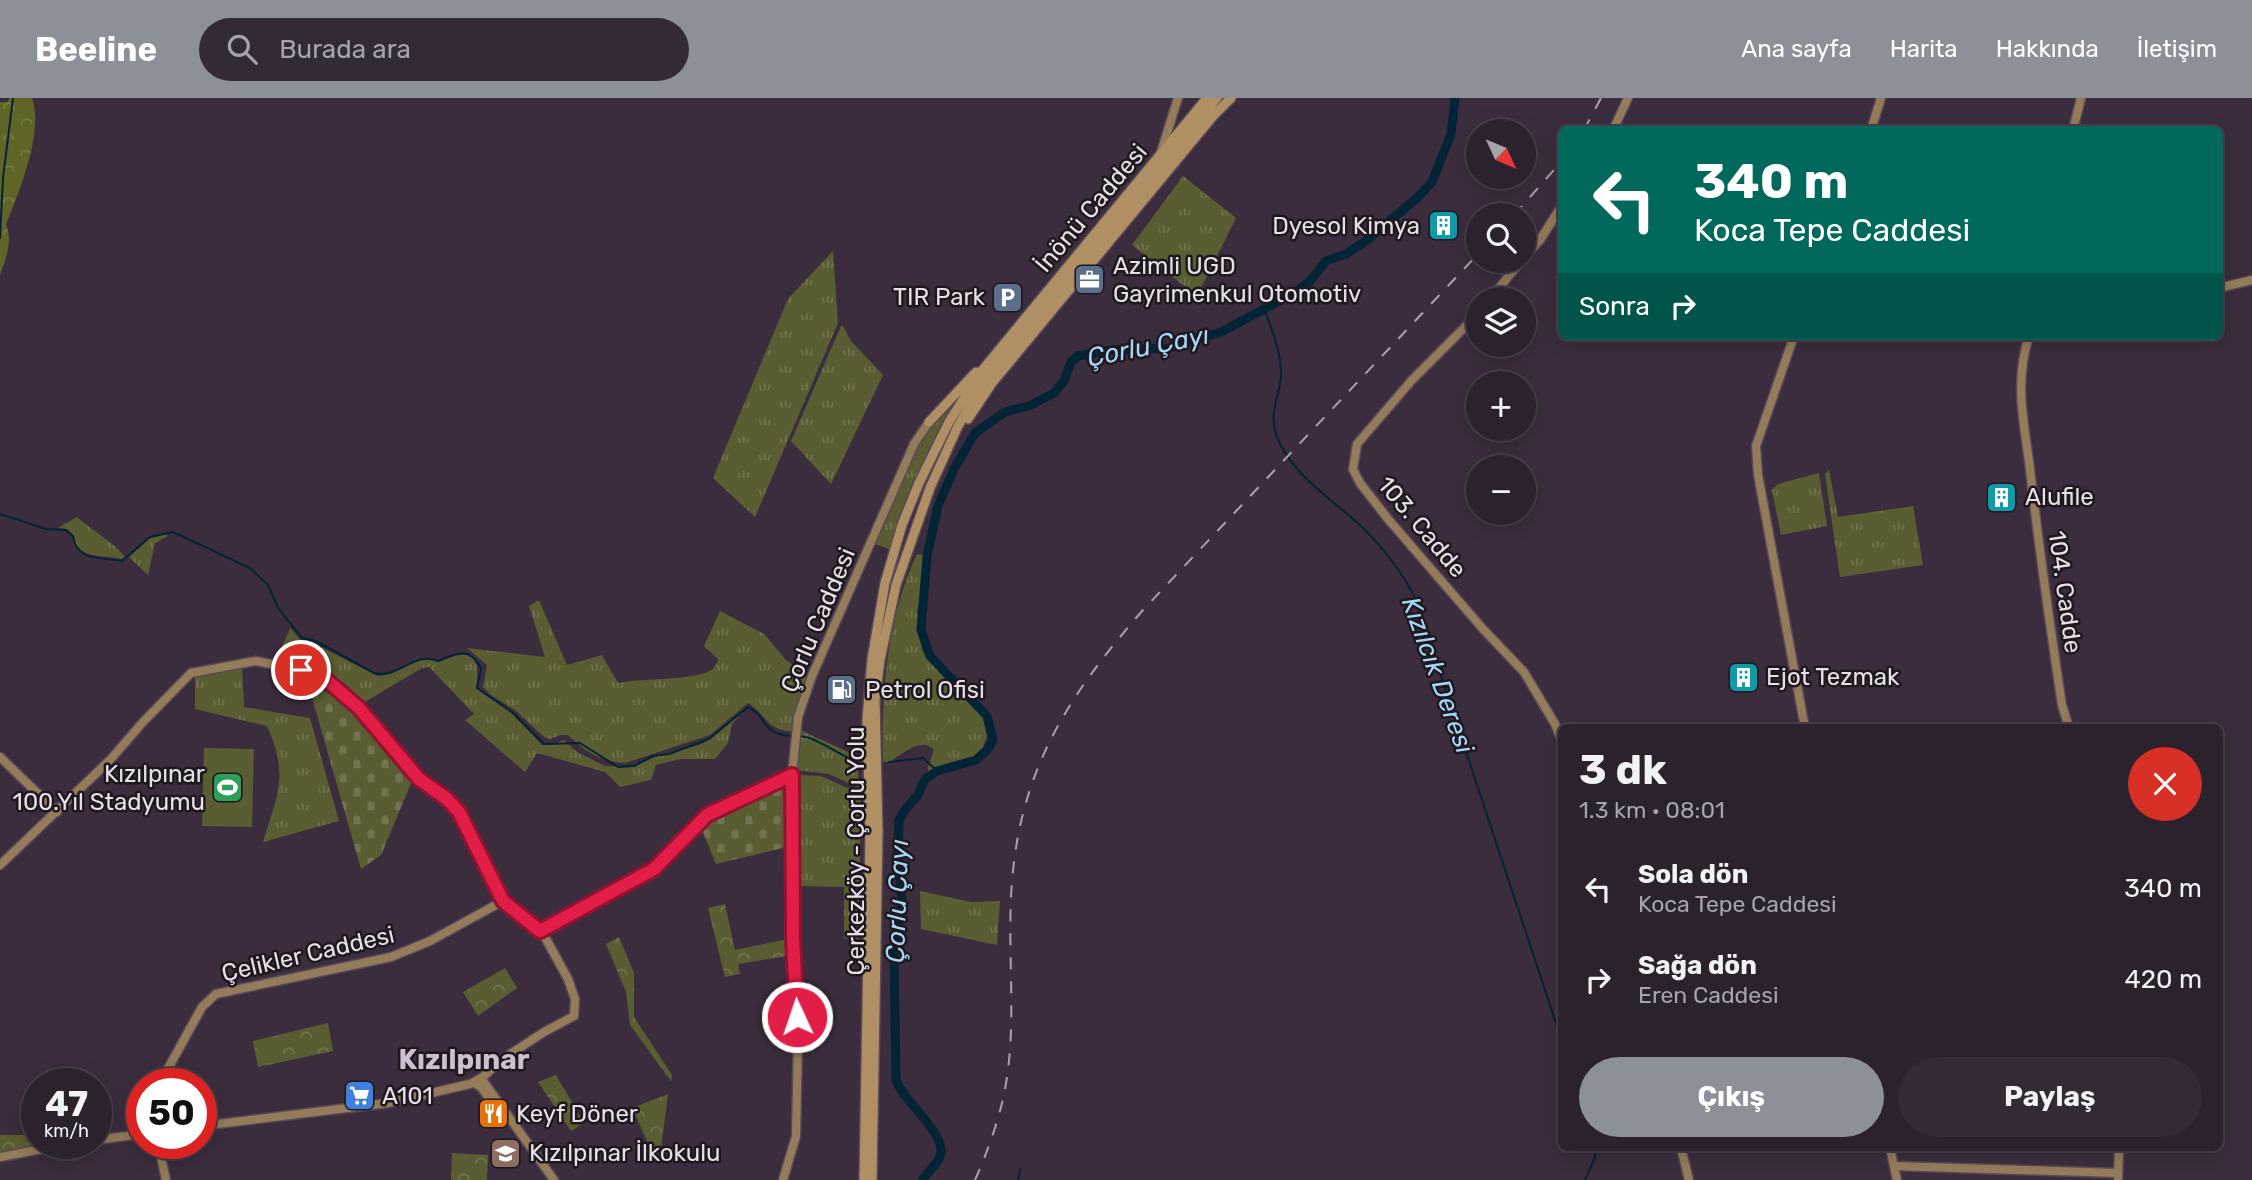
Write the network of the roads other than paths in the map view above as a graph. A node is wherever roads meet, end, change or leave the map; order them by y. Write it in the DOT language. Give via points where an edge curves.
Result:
graph roads {
  1 [pos="1178,98"];
  2 [pos="1207,98"];
  3 [pos="1217,98"];
  4 [pos="1231,98"];
  5 [pos="1628,98"];
  6 [pos="1881,98"];
  7 [pos="2081,98"];
  8 [pos="1615,126"];
  9 [pos="1872,126"];
  10 [pos="2074,126"];
  11 [pos="1158,157"];
  12 [pos="1558,212"];
  13 [pos="1536,244"];
  14 [pos="1511,273"];
  15 [pos="2252,280"];
  16 [pos="1500,287"];
  17 [pos="2223,287"];
  18 [pos="1466,326"];
  19 [pos="1793,340"];
  20 [pos="2028,340"];
  21 [pos="1004,343"];
  22 [pos="929,422"];
  23 [pos="930,488"];
  24 [pos="1804,724"];
  25 [pos="2068,724"];
  26 [pos="1558,734"];
  27 [pos="0,757"];
  28 [pos="792,775"];
  29 [pos="57,812"];
  30 [pos="0,865"];
  31 [pos="503,901"];
  32 [pos="540,931"];
  33 [pos="167,1068"];
  34 [pos="480,1079"];
  35 [pos="217,1124"];
  36 [pos="1682,1151"];
  37 [pos="1891,1151"];
  38 [pos="2119,1151"];
  39 [pos="21,1153"];
  40 [pos="0,1157"];
  41 [pos="161,1159"];
  42 [pos="1894,1166"];
  43 [pos="2118,1177"];
  44 [pos="166,1180"];
  45 [pos="548,1180"];
  46 [pos="554,1180"];
  47 [pos="783,1180"];
  48 [pos="864,1180"];
  49 [pos="872,1180"];
  50 [pos="1689,1180"];
  51 [pos="1897,1180"];
  1 -- 11 [label="street"];
  2 -- 11 [label="main road, İnönü Caddesi"];
  3 -- 23 [label="main road" via="987,377"];
  4 -- 23 [label="main road" via="992,383"];
  5 -- 8 [label="street"];
  6 -- 9 [label="street"];
  7 -- 10 [label="street"];
  11 -- 21 [label="main road, İnönü Caddesi"];
  12 -- 13 [label="street"];
  14 -- 16 [label="street"];
  15 -- 17 [label="street"];
  18 -- 26 [label="street, 103. Cadde" via="1357,444 1353,469 1388,519 1524,673"];
  19 -- 24 [label="street" via="1756,446"];
  20 -- 25 [label="street, 104. Cadde" via="2020,383 2023,427 2042,577"];
  21 -- 22 [label="main road"];
  21 -- 48 [label="main road" via="949,422 919,483 885,583 872,659 867,719 870,832"];
  22 -- 28 [label="street, Çorlu Caddesi" via="914,444 812,676 798,718"];
  23 -- 49 [label="main road, Çerkezköy - Çorlu Yolu" via="896,585 875,699 878,832"];
  27 -- 29 [label="street"];
  28 -- 32 [label="street" via="707,815 654,869"];
  28 -- 47 [label="street, Çorlu Caddesi" via="796,1136"];
  29 -- 30 [label="street"];
  29 -- 31 [label="street" via="191,673 256,661 329,682 359,708 419,779 459,812"];
  31 -- 32 [label="street"];
  31 -- 33 [label="street, Çelikler Caddesi" via="391,957 216,994 202,1007"];
  32 -- 34 [label="street" via="568,979 575,999 574,1016 501,1060"];
  34 -- 35 [label="street" via="388,1103"];
  34 -- 45 [label="street"];
  34 -- 46 [label="street"];
  36 -- 50 [label="street"];
  37 -- 42 [label="street"];
  38 -- 43 [label="street"];
  39 -- 40 [label="street"];
  41 -- 44 [label="street"];
  42 -- 43 [label="street"];
  42 -- 51 [label="street"];
}
